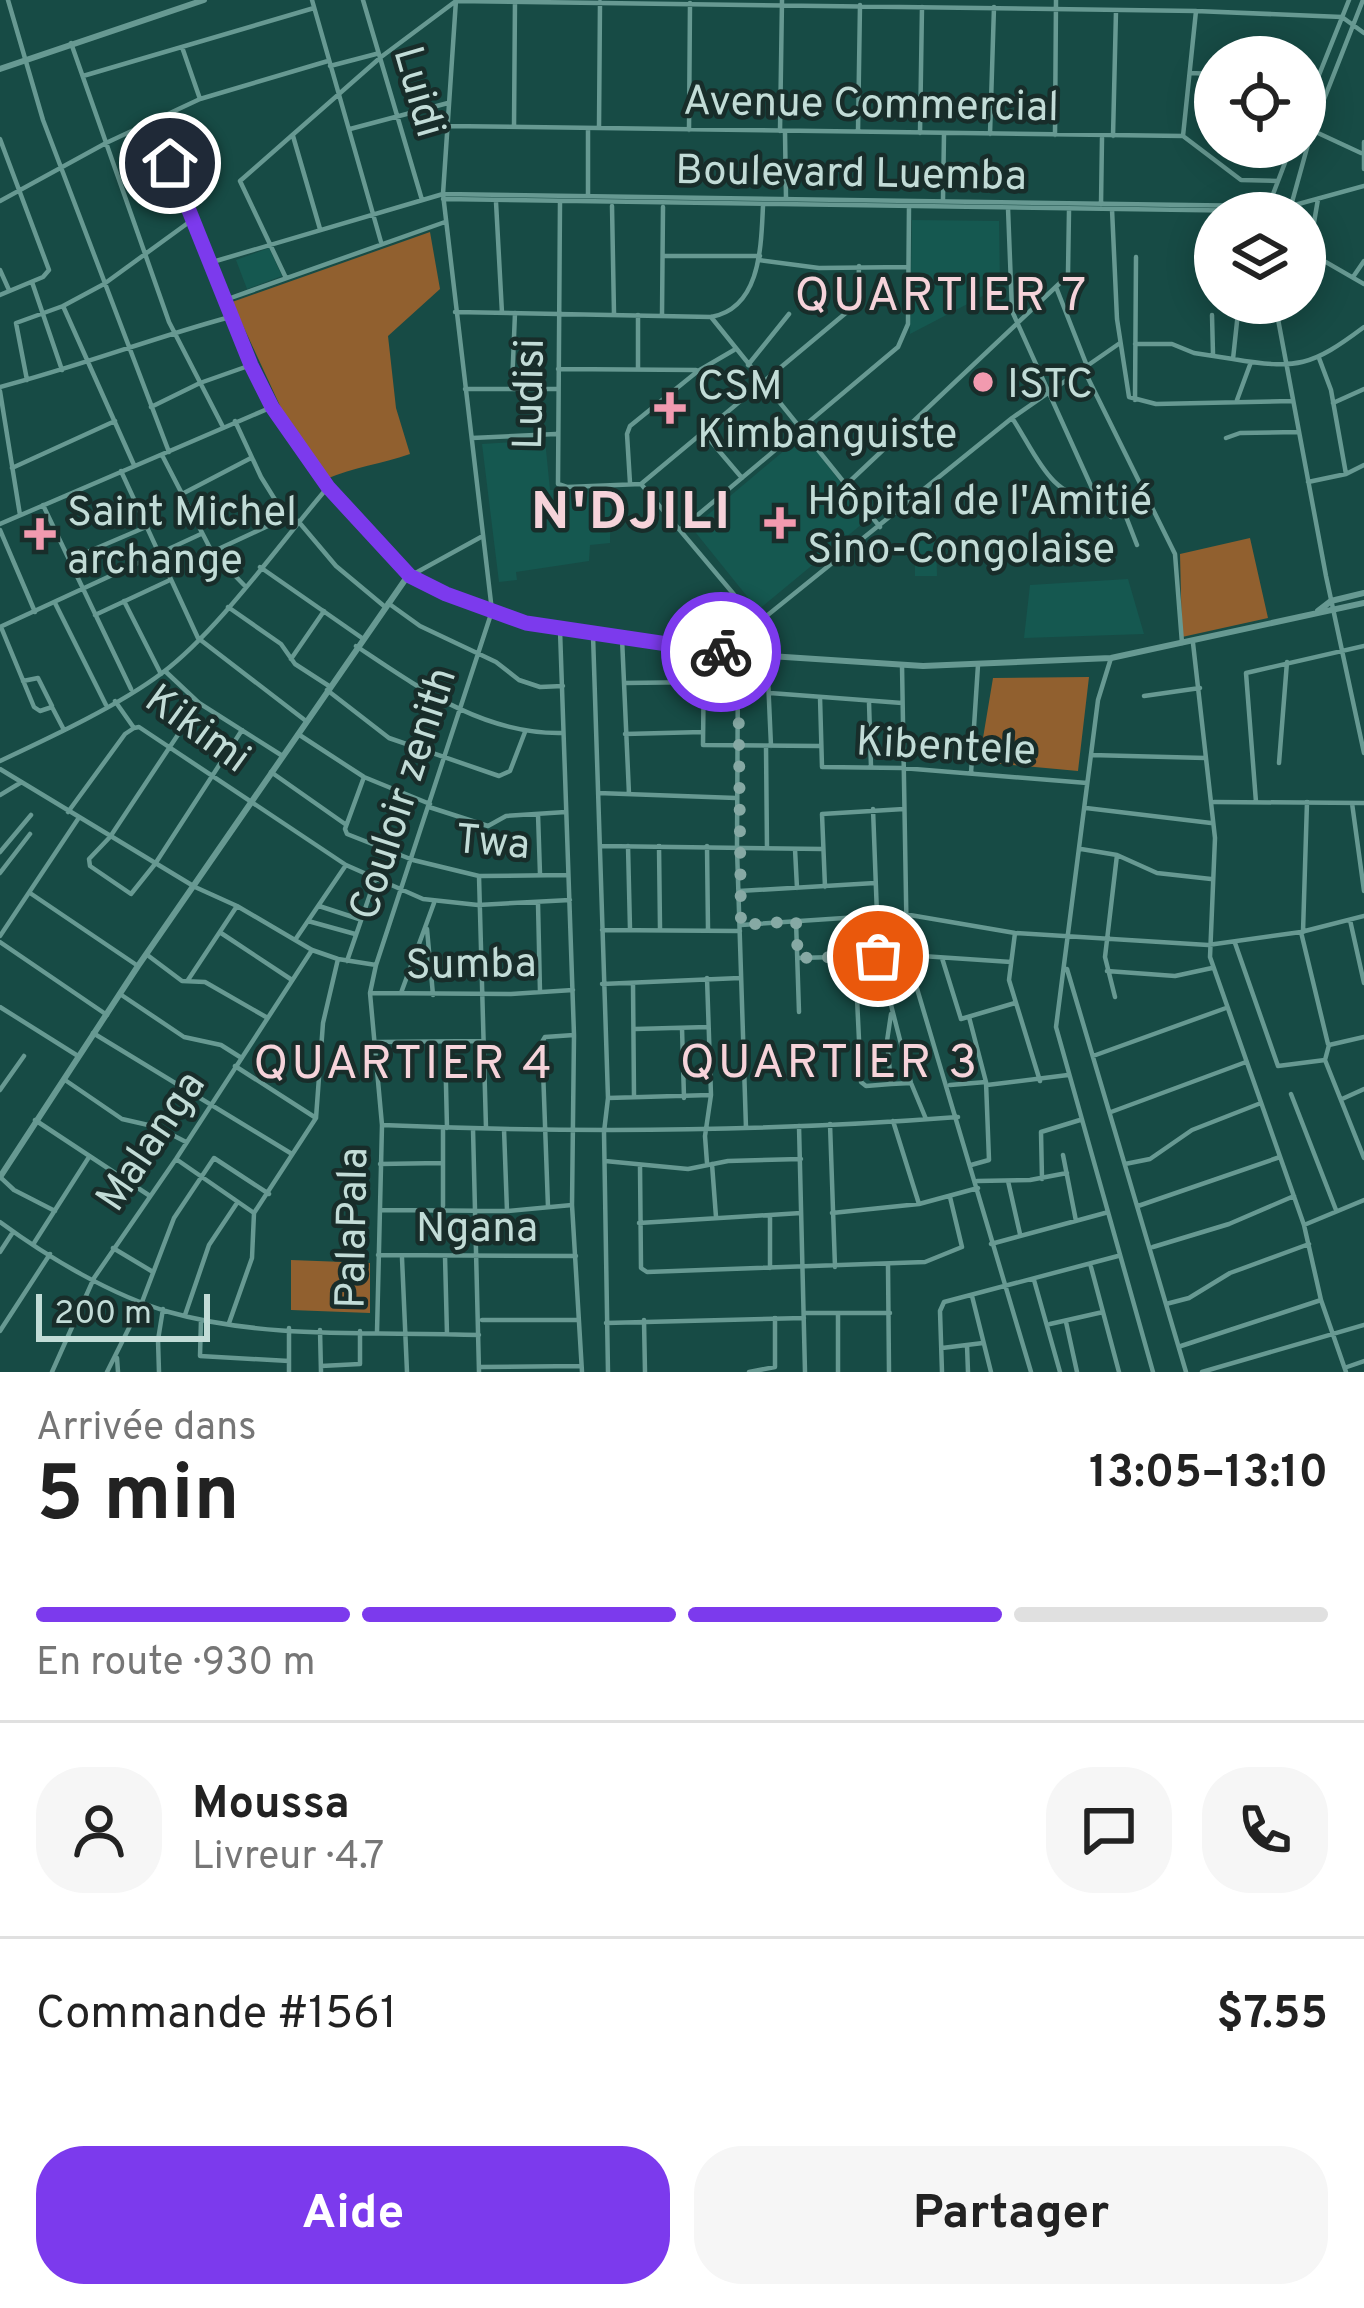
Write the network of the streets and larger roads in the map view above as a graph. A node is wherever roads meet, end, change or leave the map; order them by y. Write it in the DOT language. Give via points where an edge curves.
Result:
graph roads {
  1 [pos="8,0"];
  2 [pos="204,0"];
  3 [pos="363,0"];
  4 [pos="515,0"];
  5 [pos="1056,0"];
  6 [pos="1349,0"];
  7 [pos="1363,0"];
  8 [pos="456,1"];
  9 [pos="600,1"];
  10 [pos="782,3"];
  11 [pos="939,3"];
  12 [pos="171,4"];
  13 [pos="312,4"];
  14 [pos="690,4"];
  15 [pos="860,5"];
  16 [pos="922,5"];
  17 [pos="994,7"];
  18 [pos="1055,10"];
  19 [pos="1196,10"];
  20 [pos="1116,11"];
  21 [pos="1342,17"];
  22 [pos="1353,25"];
  23 [pos="1364,33"];
  24 [pos="71,43"];
  25 [pos="182,46"];
  26 [pos="380,55"];
  27 [pos="1326,58"];
  28 [pos="26,59"];
  29 [pos="329,64"];
  30 [pos="0,69"];
  31 [pos="1190,73"];
  32 [pos="1194,73"];
  33 [pos="82,76"];
  34 [pos="1326,89"];
  35 [pos="338,97"];
  36 [pos="200,98"];
  37 [pos="448,103"];
  38 [pos="398,115"];
  39 [pos="153,119"];
  40 [pos="447,126"];
  41 [pos="514,127"];
  42 [pos="587,128"];
  43 [pos="599,128"];
  44 [pos="350,129"];
  45 [pos="689,130"];
  46 [pos="783,131"];
  47 [pos="858,132"];
  48 [pos="920,133"];
  49 [pos="944,133"];
  50 [pos="989,134"];
  51 [pos="1054,135"];
  52 [pos="293,136"];
  53 [pos="1102,136"];
  54 [pos="1112,136"];
  55 [pos="1183,136"];
  56 [pos="1326,137"];
  57 [pos="0,139"];
  58 [pos="1364,142"];
  59 [pos="106,143"];
  60 [pos="1361,153"];
  61 [pos="62,168"];
  62 [pos="1283,168"];
  63 [pos="1364,169"];
  64 [pos="1278,182"];
  65 [pos="1364,186"];
  66 [pos="21,190"];
  67 [pos="1274,192"];
  68 [pos="443,197"];
  69 [pos="1326,198"];
  70 [pos="496,199"];
  71 [pos="422,200"];
  72 [pos="560,200"];
  73 [pos="0,201"];
  74 [pos="588,201"];
  75 [pos="612,201"];
  76 [pos="663,202"];
  77 [pos="763,203"];
  78 [pos="786,204"];
  79 [pos="909,204"];
  80 [pos="943,205"];
  81 [pos="1007,205"];
  82 [pos="1101,205"];
  83 [pos="1069,207"];
  84 [pos="1112,207"];
  85 [pos="1194,209"];
  86 [pos="374,212"];
  87 [pos="192,220"];
  88 [pos="445,222"];
  89 [pos="320,229"];
  90 [pos="381,242"];
  91 [pos="271,245"];
  92 [pos="143,253"];
  93 [pos="664,256"];
  94 [pos="1136,256"];
  95 [pos="759,258"];
  96 [pos="1364,261"];
  97 [pos="1326,262"];
  98 [pos="209,263"];
  99 [pos="859,266"];
  100 [pos="908,266"];
  101 [pos="0,270"];
  102 [pos="1353,277"];
  103 [pos="286,278"];
  104 [pos="32,281"];
  105 [pos="104,284"];
  106 [pos="1364,284"];
  107 [pos="1056,287"];
  108 [pos="9,290"];
  109 [pos="0,295"];
  110 [pos="225,300"];
  111 [pos="63,306"];
  112 [pos="44,312"];
  113 [pos="455,312"];
  114 [pos="515,313"];
  115 [pos="559,313"];
  116 [pos="502,314"];
  117 [pos="614,314"];
  118 [pos="788,314"];
  119 [pos="638,315"];
  120 [pos="662,315"];
  121 [pos="232,316"];
  122 [pos="711,317"];
  123 [pos="1212,324"];
  124 [pos="1237,324"];
  125 [pos="1279,324"];
  126 [pos="1016,325"];
  127 [pos="1364,327"];
  128 [pos="173,332"];
  129 [pos="1120,343"];
  130 [pos="1135,344"];
  131 [pos="129,350"];
  132 [pos="735,350"];
  133 [pos="1213,354"];
  134 [pos="1319,356"];
  135 [pos="1233,358"];
  136 [pos="1251,362"];
  137 [pos="87,364"];
  138 [pos="251,365"];
  139 [pos="748,365"];
  140 [pos="638,367"];
  141 [pos="1286,367"];
  142 [pos="558,369"];
  143 [pos="1086,369"];
  144 [pos="62,370"];
  145 [pos="698,371"];
  146 [pos="27,380"];
  147 [pos="761,382"];
  148 [pos="200,383"];
  149 [pos="512,388"];
  150 [pos="0,389"];
  151 [pos="465,389"];
  152 [pos="558,389"];
  153 [pos="1364,389"];
  154 [pos="1050,392"];
  155 [pos="1135,400"];
  156 [pos="1237,400"];
  157 [pos="1292,400"];
  158 [pos="1333,403"];
  159 [pos="151,407"];
  160 [pos="272,407"];
  161 [pos="1012,418"];
  162 [pos="115,421"];
  163 [pos="235,422"];
  164 [pos="223,427"];
  165 [pos="804,429"];
  166 [pos="703,432"];
  167 [pos="1298,432"];
  168 [pos="557,434"];
  169 [pos="472,438"];
  170 [pos="1226,438"];
  171 [pos="165,454"];
  172 [pos="251,458"];
  173 [pos="1364,465"];
  174 [pos="134,466"];
  175 [pos="12,469"];
  176 [pos="121,471"];
  177 [pos="1346,474"];
  178 [pos="742,479"];
  179 [pos="1308,482"];
  180 [pos="630,483"];
  181 [pos="848,483"];
  182 [pos="640,484"];
  183 [pos="328,487"];
  184 [pos="181,494"];
  185 [pos="1096,497"];
  186 [pos="1151,504"];
  187 [pos="43,505"];
  188 [pos="1125,514"];
  189 [pos="20,515"];
  190 [pos="286,517"];
  191 [pos="296,524"];
  192 [pos="880,526"];
  193 [pos="0,527"];
  194 [pos="146,527"];
  195 [pos="681,529"];
  196 [pos="201,534"];
  197 [pos="483,536"];
  198 [pos="1137,545"];
  199 [pos="212,552"];
  200 [pos="157,553"];
  201 [pos="71,559"];
  202 [pos="260,567"];
  203 [pos="410,576"];
  204 [pos="170,580"];
  205 [pos="244,585"];
  206 [pos="85,588"];
  207 [pos="1364,593"];
  208 [pos="124,601"];
  209 [pos="1331,601"];
  210 [pos="55,603"];
  211 [pos="1364,603"];
  212 [pos="385,604"];
  213 [pos="228,607"];
  214 [pos="324,611"];
  215 [pos="493,611"];
  216 [pos="1334,611"];
  217 [pos="35,612"];
  218 [pos="1315,613"];
  219 [pos="95,615"];
  220 [pos="758,623"];
  221 [pos="0,627"];
  222 [pos="560,630"];
  223 [pos="593,635"];
  224 [pos="198,638"];
  225 [pos="362,638"];
  226 [pos="622,638"];
  227 [pos="1193,643"];
  228 [pos="1182,645"];
  229 [pos="356,646"];
  230 [pos="1364,646"];
  231 [pos="704,650"];
  232 [pos="1342,650"];
  233 [pos="722,652"];
  234 [pos="478,653"];
  235 [pos="738,654"];
  236 [pos="767,656"];
  237 [pos="1111,658"];
  238 [pos="291,659"];
  239 [pos="1287,662"];
  240 [pos="978,664"];
  241 [pos="902,665"];
  242 [pos="163,673"];
  243 [pos="23,681"];
  244 [pos="704,682"];
  245 [pos="623,683"];
  246 [pos="563,686"];
  247 [pos="328,687"];
  248 [pos="1200,688"];
  249 [pos="132,691"];
  250 [pos="769,693"];
  251 [pos="1144,696"];
  252 [pos="820,698"];
  253 [pos="115,701"];
  254 [pos="869,702"];
  255 [pos="902,703"];
  256 [pos="199,704"];
  257 [pos="106,705"];
  258 [pos="52,706"];
  259 [pos="458,710"];
  260 [pos="1360,714"];
  261 [pos="306,721"];
  262 [pos="134,728"];
  263 [pos="64,730"];
  264 [pos="242,730"];
  265 [pos="524,732"];
  266 [pos="703,732"];
  267 [pos="565,733"];
  268 [pos="297,734"];
  269 [pos="625,734"];
  270 [pos="0,745"];
  271 [pos="170,746"];
  272 [pos="736,746"];
  273 [pos="768,746"];
  274 [pos="819,746"];
  275 [pos="1364,753"];
  276 [pos="282,755"];
  277 [pos="1091,755"];
  278 [pos="443,757"];
  279 [pos="1205,758"];
  280 [pos="3,759"];
  281 [pos="1279,763"];
  282 [pos="871,766"];
  283 [pos="902,767"];
  284 [pos="0,769"];
  285 [pos="271,772"];
  286 [pos="971,773"];
  287 [pos="213,775"];
  288 [pos="364,777"];
  289 [pos="20,783"];
  290 [pos="1088,783"];
  291 [pos="598,793"];
  292 [pos="629,794"];
  293 [pos="0,795"];
  294 [pos="738,798"];
  295 [pos="250,801"];
  296 [pos="1211,802"];
  297 [pos="1256,802"];
  298 [pos="1306,802"];
  299 [pos="1352,803"];
  300 [pos="1364,803"];
  301 [pos="430,805"];
  302 [pos="1086,808"];
  303 [pos="873,809"];
  304 [pos="904,809"];
  305 [pos="68,812"];
  306 [pos="566,812"];
  307 [pos="538,814"];
  308 [pos="32,815"];
  309 [pos="79,819"];
  310 [pos="1213,824"];
  311 [pos="346,826"];
  312 [pos="30,834"];
  313 [pos="110,838"];
  314 [pos="628,845"];
  315 [pos="599,846"];
  316 [pos="659,846"];
  317 [pos="707,846"];
  318 [pos="767,848"];
  319 [pos="737,849"];
  320 [pos="795,849"];
  321 [pos="824,849"];
  322 [pos="1081,850"];
  323 [pos="0,852"];
  324 [pos="1117,855"];
  325 [pos="413,860"];
  326 [pos="155,864"];
  327 [pos="346,865"];
  328 [pos="0,873"];
  329 [pos="540,875"];
  330 [pos="569,875"];
  331 [pos="479,876"];
  332 [pos="376,877"];
  333 [pos="1211,879"];
  334 [pos="875,883"];
  335 [pos="195,887"];
  336 [pos="825,887"];
  337 [pos="797,888"];
  338 [pos="403,889"];
  339 [pos="739,891"];
  340 [pos="1364,891"];
  341 [pos="30,893"];
  342 [pos="570,900"];
  343 [pos="434,902"];
  344 [pos="538,903"];
  345 [pos="478,905"];
  346 [pos="237,906"];
  347 [pos="318,906"];
  348 [pos="904,914"];
  349 [pos="878,915"];
  350 [pos="1364,916"];
  351 [pos="359,919"];
  352 [pos="1350,920"];
  353 [pos="308,921"];
  354 [pos="796,921"];
  355 [pos="427,926"];
  356 [pos="659,928"];
  357 [pos="741,928"];
  358 [pos="630,929"];
  359 [pos="708,929"];
  360 [pos="602,930"];
  361 [pos="219,932"];
  362 [pos="1302,932"];
  363 [pos="1015,933"];
  364 [pos="355,934"];
  365 [pos="1070,936"];
  366 [pos="0,937"];
  367 [pos="1106,939"];
  368 [pos="295,940"];
  369 [pos="1235,943"];
  370 [pos="1208,945"];
  371 [pos="312,950"];
  372 [pos="146,955"];
  373 [pos="907,955"];
  374 [pos="855,956"];
  375 [pos="878,956"];
  376 [pos="798,958"];
  377 [pos="942,958"];
  378 [pos="338,959"];
  379 [pos="347,961"];
  380 [pos="1011,962"];
  381 [pos="376,965"];
  382 [pos="138,966"];
  383 [pos="1066,966"];
  384 [pos="1212,968"];
  385 [pos="1107,971"];
  386 [pos="707,978"];
  387 [pos="742,978"];
  388 [pos="188,980"];
  389 [pos="292,980"];
  390 [pos="632,981"];
  391 [pos="1364,983"];
  392 [pos="602,984"];
  393 [pos="573,990"];
  394 [pos="540,992"];
  395 [pos="120,994"];
  396 [pos="370,994"];
  397 [pos="401,995"];
  398 [pos="434,995"];
  399 [pos="483,995"];
  400 [pos="1115,998"];
  401 [pos="1015,1003"];
  402 [pos="0,1007"];
  403 [pos="1226,1008"];
  404 [pos="799,1012"];
  405 [pos="892,1013"];
  406 [pos="107,1016"];
  407 [pos="969,1016"];
  408 [pos="266,1017"];
  409 [pos="682,1028"];
  410 [pos="709,1028"];
  411 [pos="635,1029"];
  412 [pos="93,1033"];
  413 [pos="574,1035"];
  414 [pos="1364,1037"];
  415 [pos="484,1041"];
  416 [pos="375,1042"];
  417 [pos="445,1042"];
  418 [pos="1329,1045"];
  419 [pos="24,1056"];
  420 [pos="78,1056"];
  421 [pos="1093,1056"];
  422 [pos="240,1057"];
  423 [pos="1325,1060"];
  424 [pos="1246,1062"];
  425 [pos="234,1066"];
  426 [pos="1068,1075"];
  427 [pos="63,1079"];
  428 [pos="1040,1081"];
  429 [pos="911,1083"];
  430 [pos="987,1083"];
  431 [pos="891,1084"];
  432 [pos="949,1085"];
  433 [pos="1,1087"];
  434 [pos="1364,1088"];
  435 [pos="1291,1094"];
  436 [pos="711,1095"];
  437 [pos="634,1097"];
  438 [pos="608,1098"];
  439 [pos="684,1098"];
  440 [pos="1342,1099"];
  441 [pos="1261,1103"];
  442 [pos="210,1104"];
  443 [pos="1110,1112"];
  444 [pos="958,1117"];
  445 [pos="316,1118"];
  446 [pos="926,1119"];
  447 [pos="35,1120"];
  448 [pos="892,1120"];
  449 [pos="1080,1120"];
  450 [pos="830,1124"];
  451 [pos="382,1125"];
  452 [pos="800,1126"];
  453 [pos="445,1128"];
  454 [pos="548,1128"];
  455 [pos="473,1129"];
  456 [pos="486,1129"];
  457 [pos="504,1129"];
  458 [pos="576,1130"];
  459 [pos="709,1130"];
  460 [pos="746,1130"];
  461 [pos="604,1132"];
  462 [pos="186,1142"];
  463 [pos="292,1154"];
  464 [pos="1063,1155"];
  465 [pos="89,1157"];
  466 [pos="1280,1157"];
  467 [pos="1364,1158"];
  468 [pos="801,1159"];
  469 [pos="176,1160"];
  470 [pos="605,1161"];
  471 [pos="443,1163"];
  472 [pos="380,1164"];
  473 [pos="1125,1164"];
  474 [pos="710,1165"];
  475 [pos="640,1166"];
  476 [pos="970,1166"];
  477 [pos="1067,1173"];
  478 [pos="0,1177"];
  479 [pos="201,1177"];
  480 [pos="1042,1178"];
  481 [pos="1008,1180"];
  482 [pos="977,1185"];
  483 [pos="269,1194"];
  484 [pos="150,1196"];
  485 [pos="950,1196"];
  486 [pos="1294,1196"];
  487 [pos="1364,1200"];
  488 [pos="237,1203"];
  489 [pos="919,1204"];
  490 [pos="572,1205"];
  491 [pos="1138,1206"];
  492 [pos="443,1208"];
  493 [pos="548,1208"];
  494 [pos="380,1210"];
  495 [pos="1336,1210"];
  496 [pos="55,1211"];
  497 [pos="477,1211"];
  498 [pos="507,1211"];
  499 [pos="254,1213"];
  500 [pos="802,1213"];
  501 [pos="832,1213"];
  502 [pos="1105,1213"];
  503 [pos="770,1215"];
  504 [pos="716,1217"];
  505 [pos="1076,1220"];
  506 [pos="0,1222"];
  507 [pos="639,1222"];
  508 [pos="1304,1225"];
  509 [pos="14,1232"];
  510 [pos="1020,1235"];
  511 [pos="34,1244"];
  512 [pos="991,1244"];
  513 [pos="1309,1244"];
  514 [pos="113,1248"];
  515 [pos="1150,1248"];
  516 [pos="0,1252"];
  517 [pos="50,1254"];
  518 [pos="377,1255"];
  519 [pos="402,1256"];
  520 [pos="445,1256"];
  521 [pos="576,1256"];
  522 [pos="1118,1256"];
  523 [pos="477,1258"];
  524 [pos="888,1265"];
  525 [pos="1090,1266"];
  526 [pos="835,1267"];
  527 [pos="770,1268"];
  528 [pos="805,1269"];
  529 [pos="153,1272"];
  530 [pos="94,1278"];
  531 [pos="1034,1280"];
  532 [pos="1007,1286"];
  533 [pos="972,1294"];
  534 [pos="1321,1300"];
  535 [pos="142,1302"];
  536 [pos="1166,1304"];
  537 [pos="163,1309"];
  538 [pos="1103,1312"];
  539 [pos="838,1313"];
  540 [pos="890,1313"];
  541 [pos="185,1315"];
  542 [pos="805,1315"];
  543 [pos="201,1318"];
  544 [pos="775,1318"];
  545 [pos="480,1320"];
  546 [pos="578,1320"];
  547 [pos="644,1321"];
  548 [pos="1066,1322"];
  549 [pos="229,1323"];
  550 [pos="606,1323"];
  551 [pos="1047,1325"];
  552 [pos="1364,1325"];
  553 [pos="289,1328"];
  554 [pos="320,1330"];
  555 [pos="0,1331"];
  556 [pos="360,1331"];
  557 [pos="377,1331"];
  558 [pos="406,1334"];
  559 [pos="447,1334"];
  560 [pos="479,1335"];
  561 [pos="1332,1335"];
  562 [pos="983,1343"];
  563 [pos="967,1345"];
  564 [pos="1181,1346"];
  565 [pos="942,1348"];
  566 [pos="117,1352"];
  567 [pos="289,1361"];
  568 [pos="1364,1361"];
  569 [pos="321,1369"];
  570 [pos="582,1369"];
  571 [pos="479,1370"];
  572 [pos="1345,1370"];
  573 [pos="767,1371"];
  574 [pos="52,1372"];
  575 [pos="107,1372"];
  576 [pos="118,1372"];
  577 [pos="159,1372"];
  578 [pos="289,1372"];
  579 [pos="407,1372"];
  580 [pos="608,1372"];
  581 [pos="645,1372"];
  582 [pos="749,1372"];
  583 [pos="805,1372"];
  584 [pos="838,1372"];
  585 [pos="889,1372"];
  586 [pos="942,1372"];
  587 [pos="968,1372"];
  588 [pos="992,1372"];
  589 [pos="1031,1372"];
  590 [pos="1060,1372"];
  591 [pos="1078,1372"];
  592 [pos="1119,1372"];
  593 [pos="1153,1372"];
  594 [pos="1186,1372"];
  595 [pos="1202,1372"];
  1 -- 28 [label="street"];
  2 -- 12 [label="street"];
  3 -- 26 [label="street, Luidi"];
  4 -- 8 [label="street"];
  4 -- 9 [label="street"];
  4 -- 41 [label="street"];
  5 -- 18 [label="street"];
  6 -- 21 [label="street"];
  7 -- 22 [label="street"];
  8 -- 26 [label="street"];
  8 -- 37 [label="street"];
  9 -- 14 [label="street"];
  9 -- 43 [label="street"];
  10 -- 14 [label="street"];
  10 -- 15 [label="street"];
  10 -- 46 [label="street"];
  11 -- 16 [label="street"];
  11 -- 17 [label="street"];
  12 -- 24 [label="street"];
  13 -- 25 [label="street"];
  13 -- 29 [label="street"];
  14 -- 45 [label="street"];
  15 -- 16 [label="street"];
  15 -- 47 [label="street"];
  16 -- 48 [label="street"];
  17 -- 18 [label="street"];
  17 -- 50 [label="street"];
  18 -- 20 [label="street"];
  18 -- 51 [label="street"];
  19 -- 20 [label="street"];
  19 -- 21 [label="street"];
  19 -- 31 [label="street"];
  20 -- 54 [label="street"];
  21 -- 22 [label="street"];
  21 -- 27 [label="street"];
  22 -- 23 [label="street"];
  22 -- 34 [label="street"];
  24 -- 28 [label="street"];
  24 -- 33 [label="street"];
  25 -- 33 [label="street"];
  25 -- 36 [label="street"];
  26 -- 29 [label="street"];
  26 -- 35 [label="street"];
  26 -- 38 [label="street, Luidi"];
  28 -- 30 [label="street"];
  28 -- 61 [label="street"];
  29 -- 35 [label="street"];
  29 -- 36 [label="street"];
  31 -- 32 [label="street"];
  31 -- 55 [label="street"];
  33 -- 59 [label="street"];
  35 -- 44 [label="street"];
  35 -- 52 [label="street"];
  36 -- 39 [label="street"];
  37 -- 38 [label="street"];
  37 -- 40 [label="street"];
  38 -- 44 [label="street"];
  38 -- 71 [label="street, Luidi"];
  39 -- 59 [label="street"];
  39 -- 87 [label="street"];
  40 -- 41 [label="street, Avenue Commercial"];
  40 -- 68 [label="street"];
  41 -- 42 [label="street, Avenue Commercial"];
  42 -- 43 [label="street, Avenue Commercial"];
  42 -- 74 [label="street"];
  43 -- 45 [label="street, Avenue Commercial"];
  44 -- 86 [label="street"];
  45 -- 46 [label="street, Avenue Commercial"];
  46 -- 47 [label="street, Avenue Commercial"];
  46 -- 78 [label="street"];
  47 -- 48 [label="street, Avenue Commercial"];
  48 -- 49 [label="street, Avenue Commercial"];
  49 -- 50 [label="street, Avenue Commercial"];
  49 -- 80 [label="street"];
  50 -- 51 [label="street, Avenue Commercial"];
  51 -- 53 [label="street, Avenue Commercial"];
  52 -- 89 [label="street"];
  52 -- 91 [label="street" via="240,182"];
  53 -- 54 [label="street, Avenue Commercial"];
  53 -- 82 [label="street"];
  54 -- 55 [label="street, Avenue Commercial"];
  55 -- 64 [label="street" via="1241,180"];
  56 -- 60 [label="street"];
  57 -- 66 [label="street"];
  58 -- 60 [label="street"];
  59 -- 61 [label="street"];
  59 -- 92 [label="street"];
  60 -- 63 [label="street"];
  61 -- 66 [label="street"];
  61 -- 105 [label="street"];
  62 -- 64 [label="street"];
  64 -- 67 [label="street"];
  65 -- 69 [label="street"];
  66 -- 73 [label="street"];
  66 -- 104 [label="street" via="49,269"];
  68 -- 70 [label="street, Boulevard Luemba"];
  68 -- 71 [label="street, Boulevard Luemba"];
  68 -- 88 [label="street"];
  70 -- 72 [label="street, Boulevard Luemba"];
  70 -- 116 [label="street"];
  71 -- 86 [label="street, Boulevard Luemba"];
  72 -- 74 [label="street, Boulevard Luemba"];
  72 -- 115 [label="street, Ludisi"];
  74 -- 75 [label="street, Boulevard Luemba"];
  75 -- 76 [label="street, Boulevard Luemba"];
  75 -- 117 [label="street"];
  76 -- 77 [label="street, Boulevard Luemba"];
  76 -- 93 [label="street"];
  77 -- 78 [label="street, Boulevard Luemba"];
  77 -- 95 [label="street"];
  78 -- 79 [label="street, Boulevard Luemba"];
  79 -- 80 [label="street, Boulevard Luemba"];
  79 -- 100 [label="street"];
  80 -- 81 [label="street, Boulevard Luemba"];
  81 -- 83 [label="street, Boulevard Luemba"];
  81 -- 126 [label="street"];
  82 -- 83 [label="street, Boulevard Luemba"];
  82 -- 84 [label="street, Boulevard Luemba"];
  83 -- 84 [label="street, Boulevard Luemba"];
  83 -- 107 [label="street" via="1068,273"];
  84 -- 85 [label="street, Boulevard Luemba"];
  84 -- 129 [label="street"];
  86 -- 89 [label="street, Boulevard Luemba"];
  86 -- 90 [label="street"];
  87 -- 92 [label="street"];
  87 -- 98 [label="street"];
  88 -- 90 [label="street"];
  88 -- 113 [label="street"];
  89 -- 91 [label="street, Boulevard Luemba"];
  90 -- 103 [label="street"];
  91 -- 98 [label="street, Boulevard Luemba"];
  91 -- 103 [label="street"];
  92 -- 105 [label="street"];
  92 -- 128 [label="street"];
  93 -- 95 [label="street"];
  93 -- 120 [label="street"];
  94 -- 130 [label="street"];
  95 -- 99 [label="street"];
  95 -- 122 [label="street" via="744,296"];
  96 -- 102 [label="street"];
  97 -- 102 [label="street"];
  98 -- 110 [label="street"];
  99 -- 100 [label="street"];
  99 -- 147 [label="street" via="856,303"];
  100 -- 165 [label="street" via="908,324 898,347"];
  101 -- 108 [label="street"];
  102 -- 106 [label="street"];
  103 -- 110 [label="street"];
  104 -- 108 [label="street"];
  104 -- 112 [label="street"];
  105 -- 111 [label="street"];
  105 -- 131 [label="street"];
  107 -- 126 [label="street"];
  107 -- 143 [label="street"];
  108 -- 109 [label="street"];
  110 -- 121 [label="street"];
  111 -- 112 [label="street"];
  111 -- 137 [label="street"];
  112 -- 144 [label="street"];
  112 -- 146 [label="street" via="15,324"];
  113 -- 116 [label="street"];
  113 -- 151 [label="street"];
  114 -- 115 [label="street"];
  114 -- 116 [label="street"];
  114 -- 149 [label="street"];
  115 -- 117 [label="street"];
  115 -- 142 [label="street, Ludisi"];
  117 -- 119 [label="street"];
  118 -- 139 [label="street"];
  119 -- 120 [label="street"];
  119 -- 140 [label="street"];
  120 -- 122 [label="street"];
  121 -- 128 [label="street"];
  121 -- 138 [label="street"];
  122 -- 132 [label="street"];
  123 -- 133 [label="street"];
  124 -- 135 [label="street"];
  125 -- 141 [label="street"];
  126 -- 154 [label="street"];
  126 -- 181 [label="street"];
  127 -- 134 [label="street"];
  128 -- 131 [label="street"];
  128 -- 148 [label="street"];
  129 -- 143 [label="street"];
  129 -- 155 [label="street" via="1127,394"];
  130 -- 133 [label="street"];
  130 -- 155 [label="street"];
  131 -- 137 [label="street"];
  131 -- 159 [label="street"];
  132 -- 139 [label="street"];
  132 -- 145 [label="street"];
  133 -- 135 [label="street"];
  134 -- 141 [label="street"];
  134 -- 158 [label="street"];
  135 -- 136 [label="street"];
  136 -- 141 [label="street"];
  136 -- 156 [label="street"];
  137 -- 144 [label="street"];
  137 -- 162 [label="street"];
  138 -- 148 [label="street"];
  138 -- 160 [label="street"];
  139 -- 147 [label="street"];
  140 -- 142 [label="street"];
  140 -- 145 [label="street"];
  141 -- 157 [label="street"];
  142 -- 152 [label="street, Ludisi"];
  143 -- 154 [label="street"];
  143 -- 186 [label="street"];
  144 -- 146 [label="street"];
  145 -- 180 [label="street" via="628,429"];
  146 -- 150 [label="street"];
  147 -- 165 [label="street"];
  147 -- 166 [label="street"];
  148 -- 159 [label="street"];
  148 -- 164 [label="street"];
  149 -- 151 [label="street"];
  149 -- 152 [label="street"];
  150 -- 175 [label="street"];
  151 -- 169 [label="street"];
  152 -- 168 [label="street, Ludisi"];
  153 -- 158 [label="street"];
  154 -- 161 [label="street"];
  154 -- 185 [label="street"];
  155 -- 156 [label="street"];
  156 -- 157 [label="street"];
  157 -- 167 [label="street"];
  158 -- 177 [label="street"];
  159 -- 171 [label="street"];
  160 -- 163 [label="street"];
  160 -- 183 [label="street"];
  161 -- 185 [label="street" via="1059,489"];
  161 -- 192 [label="street"];
  162 -- 174 [label="street"];
  162 -- 175 [label="street"];
  163 -- 164 [label="street"];
  163 -- 172 [label="street"];
  164 -- 171 [label="street"];
  165 -- 178 [label="street"];
  165 -- 181 [label="street"];
  166 -- 178 [label="street"];
  166 -- 182 [label="street"];
  167 -- 170 [label="street"];
  167 -- 179 [label="street"];
  168 -- 169 [label="street"];
  168 -- 180 [label="street, Ludisi" via="562,487"];
  169 -- 197 [label="street"];
  171 -- 174 [label="street"];
  171 -- 184 [label="street"];
  172 -- 184 [label="street"];
  172 -- 190 [label="street"];
  173 -- 177 [label="street"];
  174 -- 176 [label="street"];
  175 -- 189 [label="street"];
  176 -- 187 [label="street"];
  176 -- 194 [label="street"];
  177 -- 179 [label="street"];
  178 -- 195 [label="street"];
  179 -- 209 [label="street"];
  180 -- 182 [label="street"];
  181 -- 192 [label="street"];
  182 -- 195 [label="street"];
  183 -- 191 [label="street"];
  183 -- 203 [label="street"];
  184 -- 196 [label="street"];
  185 -- 188 [label="street" via="1106,515"];
  186 -- 188 [label="street"];
  186 -- 228 [label="street" via="1175,554"];
  187 -- 189 [label="street"];
  187 -- 201 [label="street"];
  188 -- 198 [label="street"];
  189 -- 193 [label="street"];
  190 -- 191 [label="street"];
  190 -- 199 [label="street"];
  191 -- 202 [label="street"];
  191 -- 212 [label="street"];
  192 -- 220 [label="street"];
  193 -- 217 [label="street"];
  194 -- 200 [label="street"];
  194 -- 201 [label="street"];
  195 -- 220 [label="street"];
  196 -- 199 [label="street"];
  196 -- 200 [label="street"];
  197 -- 203 [label="street"];
  197 -- 215 [label="street"];
  199 -- 205 [label="street"];
  200 -- 204 [label="street"];
  200 -- 206 [label="street"];
  201 -- 206 [label="street"];
  202 -- 205 [label="street"];
  202 -- 214 [label="street"];
  203 -- 212 [label="street"];
  203 -- 215 [label="street"];
  204 -- 208 [label="street"];
  204 -- 224 [label="street"];
  205 -- 213 [label="street"];
  206 -- 210 [label="street"];
  206 -- 219 [label="street"];
  207 -- 209 [label="street"];
  208 -- 219 [label="street"];
  208 -- 242 [label="street, Kikimi"];
  209 -- 216 [label="street"];
  209 -- 218 [label="street"];
  210 -- 217 [label="street"];
  210 -- 257 [label="street"];
  211 -- 216 [label="street"];
  212 -- 225 [label="street"];
  212 -- 234 [label="street"];
  213 -- 224 [label="street"];
  213 -- 238 [label="street"];
  214 -- 225 [label="street"];
  214 -- 238 [label="street"];
  215 -- 222 [label="street"];
  215 -- 234 [label="street, Couloir zenith"];
  216 -- 218 [label="street"];
  216 -- 232 [label="street"];
  217 -- 221 [label="street"];
  218 -- 227 [label="street"];
  219 -- 249 [label="street"];
  220 -- 233 [label="street"];
  220 -- 236 [label="street"];
  221 -- 243 [label="street"];
  222 -- 223 [label="street"];
  222 -- 246 [label="street"];
  223 -- 226 [label="street"];
  223 -- 291 [label="street"];
  224 -- 242 [label="street"];
  224 -- 261 [label="street"];
  225 -- 229 [label="street"];
  226 -- 231 [label="street"];
  226 -- 245 [label="street"];
  227 -- 228 [label="street"];
  227 -- 248 [label="street"];
  228 -- 237 [label="street"];
  229 -- 247 [label="street"];
  229 -- 259 [label="street"];
  230 -- 232 [label="street"];
  231 -- 233 [label="street"];
  231 -- 244 [label="street"];
  232 -- 239 [label="street"];
  232 -- 260 [label="street"];
  233 -- 235 [label="street"];
  234 -- 246 [label="street" via="530,685"];
  234 -- 259 [label="street, Couloir zenith"];
  235 -- 236 [label="street"];
  235 -- 272 [label="street"];
  236 -- 241 [label="street"];
  236 -- 250 [label="street"];
  237 -- 240 [label="street"];
  237 -- 277 [label="street"];
  238 -- 247 [label="street"];
  239 -- 281 [label="street"];
  239 -- 297 [label="street" via="1246,673"];
  240 -- 241 [label="street"];
  240 -- 286 [label="street"];
  241 -- 255 [label="street"];
  242 -- 249 [label="street"];
  242 -- 256 [label="street, Kikimi"];
  243 -- 258 [label="street" via="38,678"];
  243 -- 258 [label="street" via="36,709"];
  244 -- 245 [label="street"];
  244 -- 266 [label="street"];
  245 -- 269 [label="street"];
  246 -- 267 [label="street"];
  247 -- 261 [label="street"];
  247 -- 278 [label="street" via="385,736"];
  248 -- 251 [label="street"];
  248 -- 279 [label="street"];
  249 -- 253 [label="street"];
  250 -- 252 [label="street, Kibentele"];
  250 -- 273 [label="street"];
  252 -- 254 [label="street, Kibentele"];
  252 -- 274 [label="street"];
  253 -- 257 [label="street"];
  253 -- 262 [label="street, Kikimi"];
  254 -- 255 [label="street, Kibentele"];
  254 -- 282 [label="street"];
  255 -- 283 [label="street"];
  256 -- 264 [label="street, Kikimi"];
  256 -- 271 [label="street"];
  257 -- 263 [label="street"];
  258 -- 263 [label="street"];
  259 -- 265 [label="street"];
  259 -- 278 [label="street, Couloir zenith"];
  260 -- 275 [label="street"];
  261 -- 268 [label="street"];
  262 -- 271 [label="street, Kikimi"];
  262 -- 305 [label="street"];
  263 -- 280 [label="street"];
  264 -- 276 [label="street, Kikimi"];
  264 -- 287 [label="street"];
  265 -- 267 [label="street"];
  265 -- 278 [label="street" via="508,774"];
  266 -- 269 [label="street"];
  266 -- 272 [label="street" via="704,746"];
  267 -- 306 [label="street"];
  268 -- 276 [label="street"];
  268 -- 288 [label="street, Twa"];
  269 -- 292 [label="street"];
  270 -- 280 [label="street"];
  271 -- 287 [label="street, Kikimi"];
  271 -- 313 [label="street"];
  272 -- 273 [label="street"];
  272 -- 294 [label="street"];
  273 -- 274 [label="street"];
  273 -- 318 [label="street"];
  274 -- 282 [label="street, Kibentele" via="822,767"];
  276 -- 285 [label="street"];
  277 -- 279 [label="street"];
  277 -- 290 [label="street"];
  278 -- 301 [label="street, Couloir zenith"];
  279 -- 296 [label="street"];
  282 -- 283 [label="street, Kibentele"];
  283 -- 286 [label="street, Kibentele"];
  283 -- 304 [label="street"];
  284 -- 289 [label="street"];
  285 -- 295 [label="street"];
  285 -- 311 [label="street, Twa"];
  286 -- 290 [label="street, Kibentele"];
  287 -- 295 [label="street, Kikimi"];
  287 -- 326 [label="street"];
  288 -- 301 [label="street, Twa"];
  288 -- 311 [label="street"];
  289 -- 293 [label="street"];
  289 -- 305 [label="street"];
  290 -- 302 [label="street"];
  291 -- 292 [label="street"];
  291 -- 315 [label="street"];
  292 -- 294 [label="street"];
  294 -- 319 [label="street"];
  295 -- 327 [label="street, Kikimi"];
  295 -- 335 [label="street"];
  296 -- 297 [label="street"];
  296 -- 310 [label="street"];
  297 -- 298 [label="street"];
  298 -- 299 [label="street"];
  298 -- 362 [label="street"];
  299 -- 300 [label="street"];
  299 -- 340 [label="street"];
  301 -- 307 [label="street, Twa" via="488,826"];
  301 -- 325 [label="street, Couloir zenith"];
  302 -- 310 [label="street"];
  302 -- 322 [label="street"];
  303 -- 304 [label="street"];
  303 -- 321 [label="street" via="824,812"];
  303 -- 334 [label="street"];
  304 -- 348 [label="street"];
  305 -- 309 [label="street"];
  306 -- 307 [label="street, Twa"];
  306 -- 330 [label="street"];
  307 -- 329 [label="street"];
  308 -- 323 [label="street"];
  309 -- 313 [label="street"];
  309 -- 341 [label="street"];
  310 -- 333 [label="street"];
  311 -- 325 [label="street, Twa" via="347,834"];
  312 -- 328 [label="street"];
  313 -- 326 [label="street"];
  313 -- 326 [label="street" via="90,866 134,894"];
  314 -- 315 [label="street"];
  314 -- 316 [label="street"];
  314 -- 358 [label="street"];
  315 -- 360 [label="street"];
  316 -- 317 [label="street"];
  316 -- 356 [label="street"];
  317 -- 319 [label="street"];
  317 -- 359 [label="street"];
  318 -- 319 [label="street"];
  318 -- 320 [label="street"];
  319 -- 339 [label="street"];
  320 -- 321 [label="street"];
  320 -- 337 [label="street"];
  321 -- 336 [label="street"];
  322 -- 324 [label="street"];
  322 -- 365 [label="street"];
  324 -- 333 [label="street" via="1157,873"];
  324 -- 367 [label="street"];
  325 -- 331 [label="street, Twa"];
  325 -- 338 [label="street, Couloir zenith"];
  326 -- 335 [label="street"];
  327 -- 332 [label="street, Kikimi"];
  327 -- 347 [label="street"];
  329 -- 330 [label="street, Twa"];
  329 -- 331 [label="street, Twa"];
  330 -- 342 [label="street"];
  331 -- 345 [label="street"];
  332 -- 338 [label="street, Kikimi"];
  332 -- 351 [label="street"];
  333 -- 370 [label="street"];
  334 -- 336 [label="street"];
  334 -- 349 [label="street"];
  335 -- 346 [label="street"];
  335 -- 372 [label="street"];
  336 -- 337 [label="street"];
  337 -- 339 [label="street"];
  338 -- 343 [label="street, Kikimi"];
  338 -- 381 [label="street, Couloir zenith"];
  339 -- 357 [label="street"];
  341 -- 366 [label="street"];
  341 -- 382 [label="street"];
  342 -- 344 [label="street, Kikimi"];
  342 -- 393 [label="street"];
  343 -- 345 [label="street, Kikimi"];
  343 -- 355 [label="street"];
  344 -- 345 [label="street, Kikimi"];
  344 -- 394 [label="street"];
  345 -- 399 [label="street"];
  346 -- 361 [label="street"];
  346 -- 368 [label="street"];
  347 -- 351 [label="street"];
  347 -- 353 [label="street"];
  348 -- 349 [label="street"];
  348 -- 363 [label="street"];
  348 -- 373 [label="street"];
  349 -- 354 [label="street"];
  350 -- 352 [label="street"];
  351 -- 364 [label="street"];
  352 -- 362 [label="street"];
  352 -- 391 [label="street"];
  353 -- 364 [label="street"];
  353 -- 368 [label="street"];
  354 -- 357 [label="street"];
  354 -- 376 [label="street"];
  355 -- 397 [label="street"];
  355 -- 398 [label="street"];
  356 -- 358 [label="street"];
  356 -- 359 [label="street"];
  357 -- 359 [label="street"];
  357 -- 387 [label="street"];
  358 -- 360 [label="street"];
  360 -- 392 [label="street"];
  361 -- 388 [label="street"];
  361 -- 389 [label="street"];
  362 -- 369 [label="street"];
  362 -- 418 [label="street"];
  363 -- 365 [label="street"];
  363 -- 380 [label="street"];
  364 -- 379 [label="street"];
  365 -- 367 [label="street"];
  365 -- 383 [label="street"];
  366 -- 406 [label="street"];
  367 -- 370 [label="street"];
  367 -- 385 [label="street"];
  368 -- 371 [label="street"];
  369 -- 370 [label="street"];
  369 -- 423 [label="street" via="1278,1066"];
  370 -- 384 [label="street"];
  371 -- 378 [label="street"];
  371 -- 389 [label="street, Malanga"];
  372 -- 382 [label="street"];
  372 -- 388 [label="street"];
  373 -- 375 [label="street"];
  373 -- 377 [label="street"];
  373 -- 432 [label="street"];
  374 -- 375 [label="street"];
  374 -- 376 [label="street"];
  374 -- 431 [label="street" via="861,1082"];
  375 -- 405 [label="street"];
  376 -- 404 [label="street"];
  377 -- 380 [label="street"];
  377 -- 407 [label="street" via="960,1018"];
  378 -- 379 [label="street"];
  378 -- 445 [label="street" via="323,1023"];
  379 -- 381 [label="street"];
  380 -- 401 [label="street"];
  381 -- 396 [label="street, Couloir zenith"];
  382 -- 395 [label="street"];
  383 -- 421 [label="street"];
  383 -- 426 [label="street" via="1056,1027"];
  384 -- 385 [label="street" via="1175,976"];
  384 -- 403 [label="street"];
  385 -- 400 [label="street"];
  386 -- 387 [label="street"];
  386 -- 390 [label="street"];
  386 -- 410 [label="street"];
  387 -- 460 [label="street"];
  388 -- 408 [label="street"];
  389 -- 408 [label="street, Malanga"];
  390 -- 392 [label="street"];
  390 -- 411 [label="street"];
  392 -- 438 [label="street"];
  393 -- 394 [label="street, Sumba"];
  393 -- 413 [label="street"];
  394 -- 399 [label="street, Sumba"];
  395 -- 406 [label="street"];
  395 -- 422 [label="street" via="184,1037"];
  396 -- 397 [label="street, Sumba"];
  396 -- 416 [label="street, Couloir zenith"];
  397 -- 398 [label="street, Sumba"];
  398 -- 399 [label="street, Sumba"];
  399 -- 415 [label="street"];
  401 -- 407 [label="street"];
  401 -- 428 [label="street"];
  402 -- 420 [label="street"];
  403 -- 421 [label="street"];
  403 -- 424 [label="street"];
  405 -- 429 [label="street"];
  405 -- 431 [label="street"];
  406 -- 412 [label="street"];
  407 -- 430 [label="street"];
  408 -- 422 [label="street, Malanga"];
  409 -- 410 [label="street"];
  409 -- 411 [label="street"];
  409 -- 439 [label="street"];
  410 -- 436 [label="street"];
  411 -- 437 [label="street"];
  412 -- 420 [label="street"];
  412 -- 442 [label="street"];
  413 -- 454 [label="street" via="542,1039"];
  413 -- 458 [label="street"];
  414 -- 418 [label="street"];
  415 -- 417 [label="street"];
  415 -- 456 [label="street"];
  416 -- 417 [label="street"];
  416 -- 451 [label="street, PalaPala"];
  417 -- 453 [label="street"];
  418 -- 423 [label="street"];
  419 -- 433 [label="street"];
  420 -- 427 [label="street"];
  421 -- 443 [label="street"];
  422 -- 425 [label="street, Malanga"];
  423 -- 440 [label="street"];
  424 -- 441 [label="street"];
  424 -- 443 [label="street"];
  425 -- 442 [label="street, Malanga"];
  425 -- 445 [label="street"];
  426 -- 428 [label="street"];
  426 -- 449 [label="street"];
  427 -- 447 [label="street"];
  427 -- 462 [label="street" via="122,1119"];
  428 -- 430 [label="street"];
  429 -- 431 [label="street"];
  429 -- 446 [label="street"];
  430 -- 432 [label="street"];
  430 -- 476 [label="street" via="988,1160"];
  432 -- 444 [label="street"];
  434 -- 440 [label="street"];
  435 -- 495 [label="street"];
  436 -- 439 [label="street"];
  436 -- 459 [label="street"];
  437 -- 438 [label="street"];
  437 -- 439 [label="street"];
  438 -- 461 [label="street"];
  440 -- 467 [label="street"];
  441 -- 466 [label="street"];
  441 -- 473 [label="street"];
  442 -- 462 [label="street, Malanga"];
  442 -- 463 [label="street"];
  443 -- 473 [label="street"];
  444 -- 446 [label="street"];
  444 -- 476 [label="street"];
  445 -- 463 [label="street"];
  446 -- 448 [label="street"];
  447 -- 465 [label="street"];
  447 -- 478 [label="street"];
  448 -- 450 [label="street"];
  448 -- 489 [label="street"];
  449 -- 480 [label="street" via="1041,1132"];
  449 -- 502 [label="street"];
  450 -- 452 [label="street"];
  450 -- 501 [label="street"];
  451 -- 453 [label="street"];
  451 -- 472 [label="street, PalaPala"];
  452 -- 460 [label="street"];
  452 -- 468 [label="street"];
  453 -- 455 [label="street"];
  453 -- 471 [label="street"];
  454 -- 457 [label="street"];
  454 -- 458 [label="street"];
  454 -- 493 [label="street"];
  455 -- 456 [label="street"];
  455 -- 497 [label="street"];
  456 -- 457 [label="street"];
  457 -- 498 [label="street"];
  458 -- 461 [label="street"];
  458 -- 490 [label="street"];
  459 -- 460 [label="street"];
  459 -- 461 [label="street"];
  459 -- 474 [label="street"];
  461 -- 470 [label="street"];
  462 -- 469 [label="street, Malanga"];
  463 -- 483 [label="street"];
  464 -- 477 [label="street"];
  465 -- 484 [label="street"];
  465 -- 496 [label="street"];
  466 -- 486 [label="street"];
  466 -- 491 [label="street"];
  468 -- 474 [label="street"];
  468 -- 500 [label="street"];
  469 -- 479 [label="street"];
  469 -- 484 [label="street, Malanga"];
  470 -- 475 [label="street"];
  470 -- 550 [label="street"];
  471 -- 472 [label="street"];
  471 -- 492 [label="street"];
  472 -- 494 [label="street, PalaPala"];
  473 -- 491 [label="street"];
  474 -- 475 [label="street"];
  474 -- 504 [label="street"];
  475 -- 507 [label="street"];
  476 -- 482 [label="street"];
  477 -- 480 [label="street"];
  477 -- 505 [label="street"];
  478 -- 496 [label="street"];
  479 -- 483 [label="street, Malanga" via="214,1158"];
  479 -- 488 [label="street"];
  479 -- 529 [label="street, Malanga"];
  480 -- 481 [label="street"];
  481 -- 482 [label="street"];
  481 -- 510 [label="street"];
  482 -- 485 [label="street"];
  482 -- 512 [label="street"];
  483 -- 499 [label="street"];
  484 -- 514 [label="street, Malanga"];
  485 -- 489 [label="street"];
  485 -- 524 [label="street" via="962,1247"];
  486 -- 508 [label="street"];
  486 -- 515 [label="street"];
  487 -- 495 [label="street"];
  488 -- 499 [label="street"];
  488 -- 541 [label="street" via="209,1245"];
  489 -- 501 [label="street"];
  490 -- 493 [label="street"];
  490 -- 521 [label="street"];
  491 -- 515 [label="street"];
  492 -- 494 [label="street"];
  492 -- 497 [label="street"];
  493 -- 498 [label="street"];
  494 -- 518 [label="street, PalaPala"];
  495 -- 508 [label="street"];
  496 -- 511 [label="street"];
  497 -- 498 [label="street"];
  497 -- 523 [label="street"];
  499 -- 549 [label="street" via="252,1258"];
  500 -- 503 [label="street"];
  500 -- 528 [label="street"];
  501 -- 526 [label="street"];
  502 -- 505 [label="street"];
  502 -- 522 [label="street"];
  503 -- 504 [label="street"];
  503 -- 527 [label="street"];
  504 -- 507 [label="street"];
  505 -- 510 [label="street"];
  506 -- 509 [label="street"];
  507 -- 527 [label="street" via="642,1270"];
  508 -- 513 [label="street"];
  509 -- 511 [label="street"];
  509 -- 516 [label="street"];
  510 -- 512 [label="street"];
  511 -- 517 [label="street"];
  512 -- 532 [label="street"];
  513 -- 534 [label="street"];
  513 -- 536 [label="street"];
  514 -- 529 [label="street"];
  514 -- 530 [label="street, Malanga"];
  515 -- 536 [label="street"];
  517 -- 530 [label="street"];
  517 -- 555 [label="street"];
  518 -- 519 [label="street, Ngana"];
  518 -- 557 [label="street, PalaPala"];
  519 -- 520 [label="street, Ngana"];
  519 -- 558 [label="street"];
  520 -- 523 [label="street, Ngana"];
  520 -- 559 [label="street"];
  521 -- 523 [label="street, Ngana"];
  521 -- 546 [label="street"];
  522 -- 525 [label="street"];
  522 -- 593 [label="street"];
  523 -- 545 [label="street"];
  524 -- 526 [label="street"];
  524 -- 540 [label="street"];
  525 -- 531 [label="street"];
  525 -- 538 [label="street"];
  526 -- 528 [label="street"];
  527 -- 528 [label="street"];
  528 -- 542 [label="street"];
  529 -- 535 [label="street, Malanga"];
  530 -- 535 [label="street"];
  530 -- 574 [label="street, Malanga"];
  531 -- 532 [label="street"];
  531 -- 551 [label="street"];
  532 -- 533 [label="street"];
  532 -- 589 [label="street"];
  533 -- 562 [label="street"];
  533 -- 565 [label="street" via="944,1302"];
  534 -- 561 [label="street"];
  534 -- 564 [label="street"];
  535 -- 537 [label="street"];
  535 -- 566 [label="street, Malanga"];
  536 -- 564 [label="street"];
  537 -- 541 [label="street"];
  537 -- 577 [label="street"];
  538 -- 548 [label="street"];
  538 -- 592 [label="street"];
  539 -- 540 [label="street"];
  539 -- 542 [label="street"];
  539 -- 584 [label="street"];
  540 -- 585 [label="street"];
  541 -- 543 [label="street"];
  542 -- 544 [label="street"];
  542 -- 583 [label="street"];
  543 -- 549 [label="street"];
  543 -- 567 [label="street" via="200,1356"];
  544 -- 547 [label="street"];
  544 -- 573 [label="street" via="776,1367"];
  545 -- 546 [label="street"];
  545 -- 560 [label="street"];
  546 -- 570 [label="street"];
  547 -- 550 [label="street"];
  547 -- 581 [label="street"];
  548 -- 551 [label="street"];
  548 -- 591 [label="street"];
  549 -- 553 [label="street"];
  550 -- 580 [label="street"];
  551 -- 590 [label="street"];
  552 -- 561 [label="street"];
  553 -- 554 [label="street"];
  553 -- 567 [label="street"];
  554 -- 556 [label="street"];
  554 -- 569 [label="street"];
  556 -- 557 [label="street"];
  556 -- 569 [label="street" via="360,1364"];
  557 -- 558 [label="street"];
  558 -- 559 [label="street"];
  558 -- 579 [label="street"];
  559 -- 560 [label="street"];
  560 -- 571 [label="street"];
  561 -- 572 [label="street"];
  561 -- 595 [label="street"];
  562 -- 563 [label="street"];
  562 -- 588 [label="street"];
  563 -- 565 [label="street"];
  563 -- 587 [label="street"];
  564 -- 594 [label="street"];
  565 -- 586 [label="street"];
  566 -- 575 [label="street, Malanga"];
  566 -- 576 [label="street"];
  567 -- 578 [label="street"];
  568 -- 572 [label="street"];
  570 -- 571 [label="street"];
  573 -- 582 [label="street"];
}
